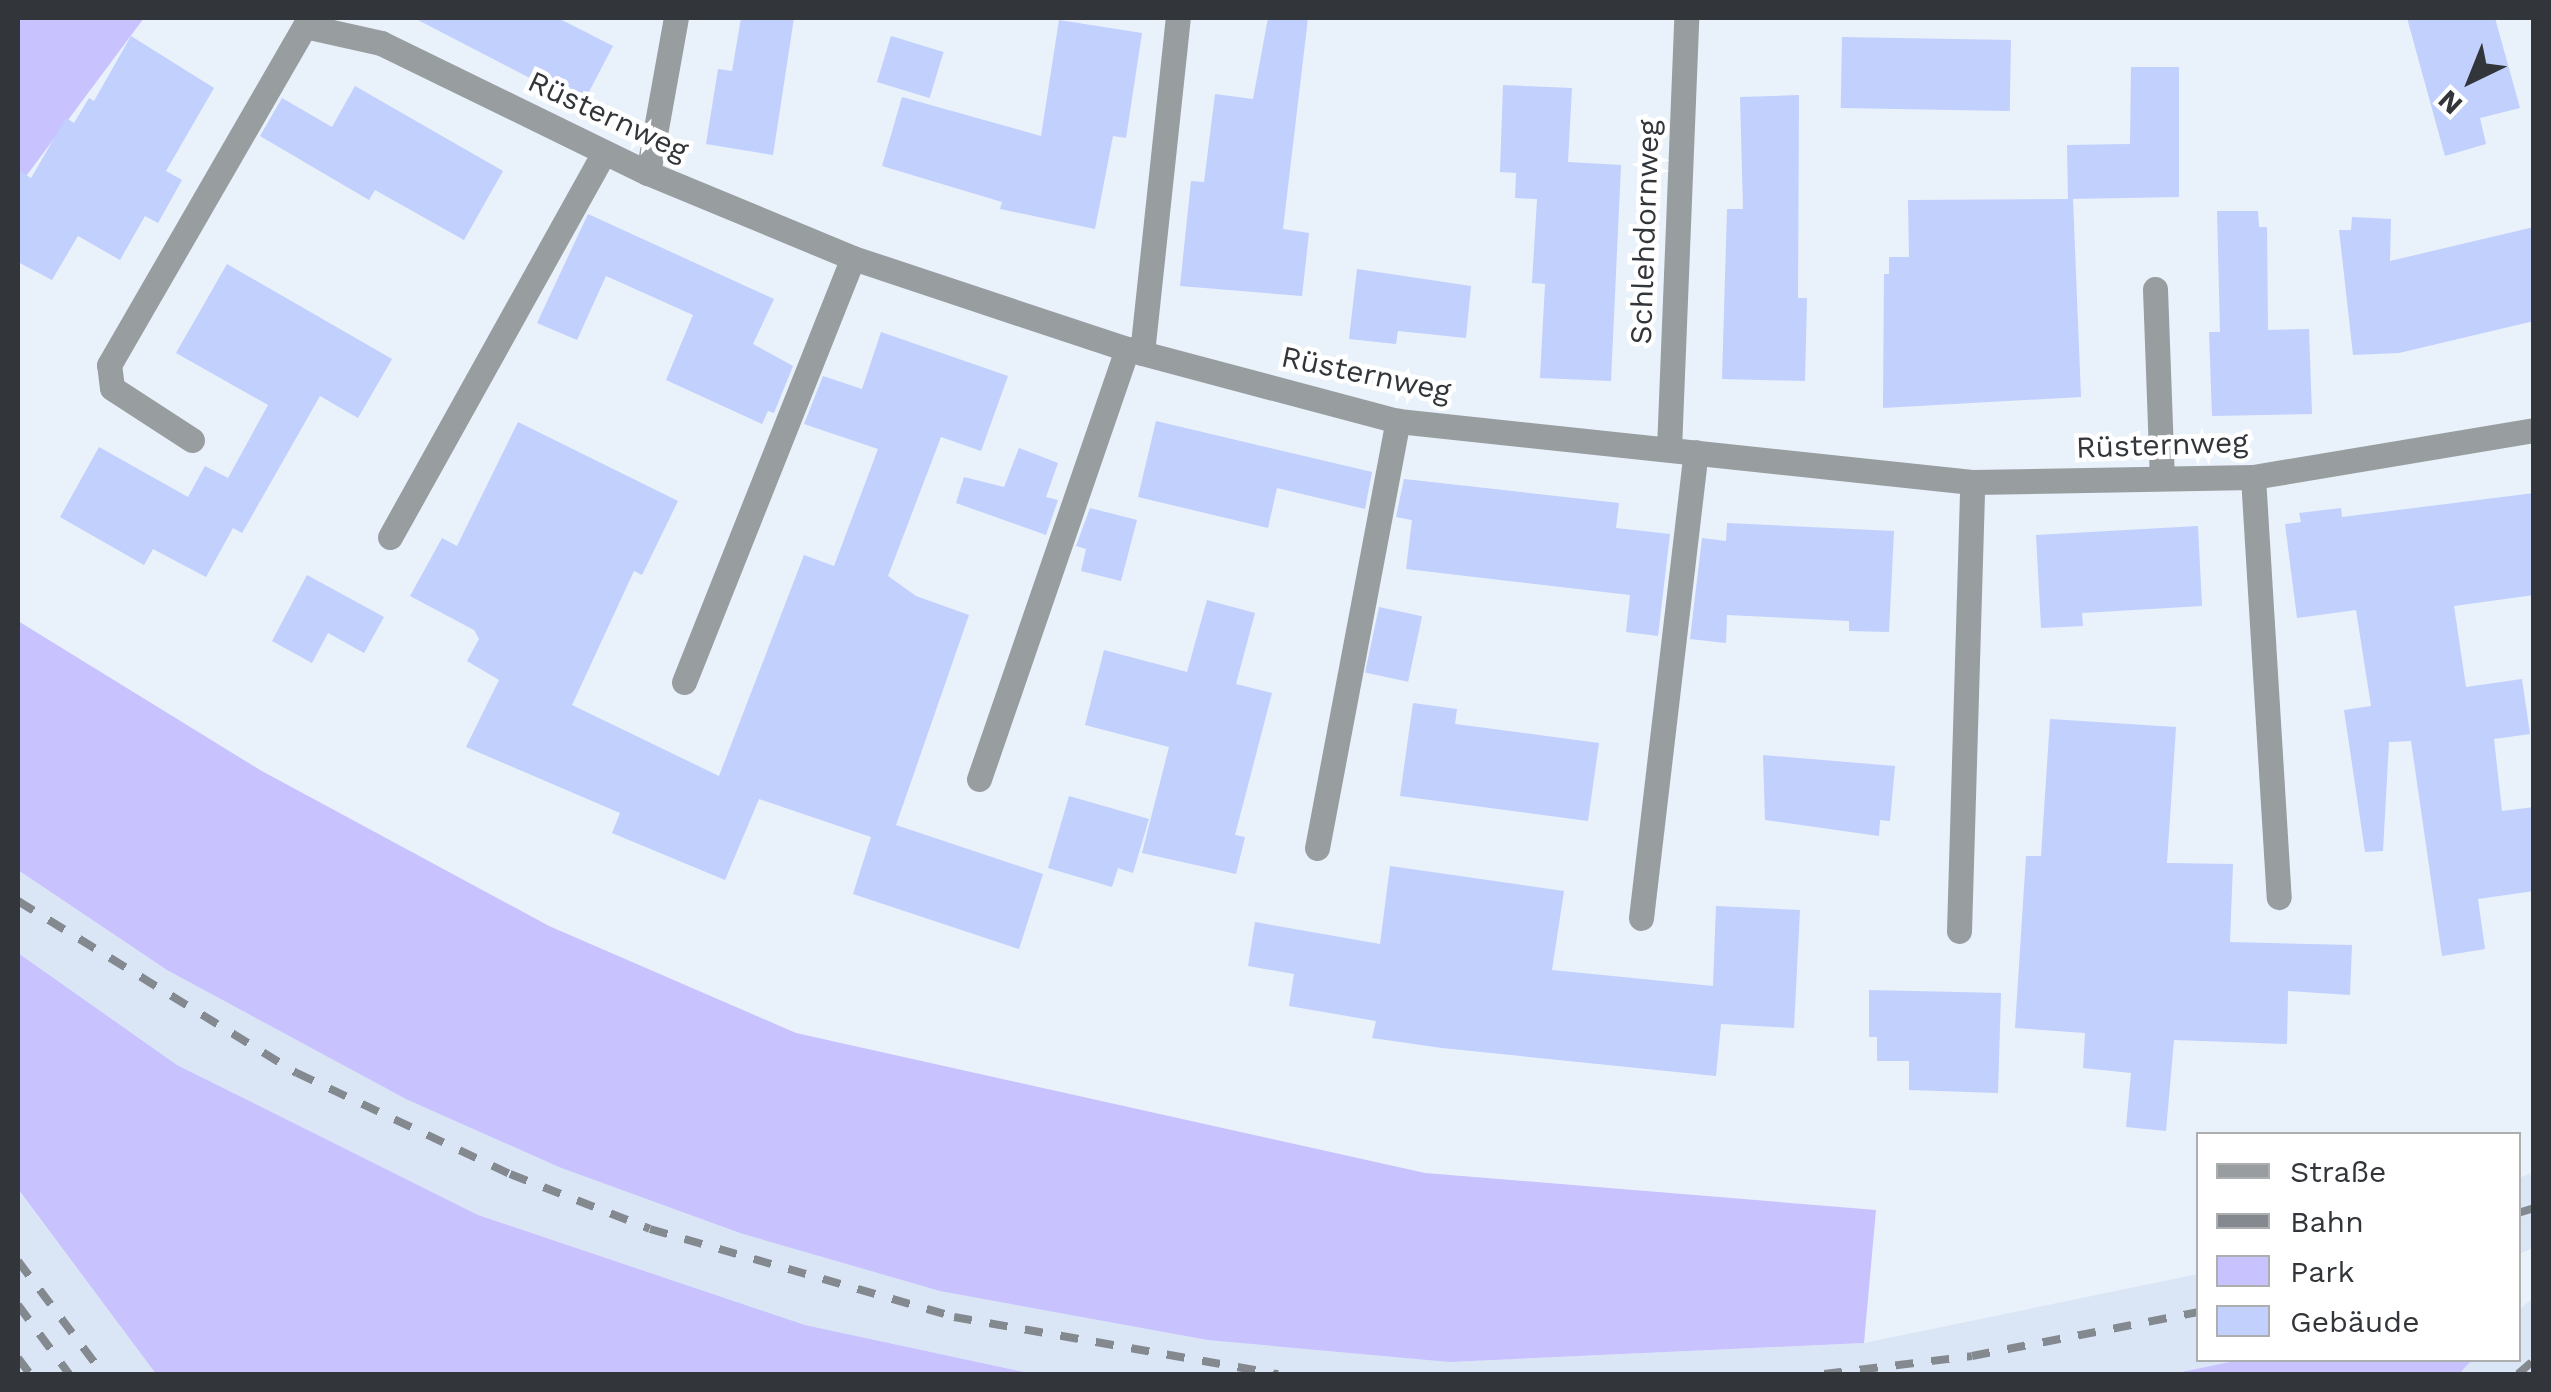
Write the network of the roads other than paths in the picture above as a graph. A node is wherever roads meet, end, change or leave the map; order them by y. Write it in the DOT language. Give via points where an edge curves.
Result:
graph roads {
  1 [pos="676,18"];
  2 [pos="1178,18"];
  3 [pos="1686,18"];
  4 [pos="604,152"];
  5 [pos="648,173"];
  6 [pos="853,258"];
  7 [pos="2155,289"];
  8 [pos="1134,351"];
  9 [pos="1398,421"];
  10 [pos="2534,430"];
  11 [pos="192,440"];
  12 [pos="1669,449"];
  13 [pos="1696,452"];
  14 [pos="2253,477"];
  15 [pos="2162,478"];
  16 [pos="1972,482"];
  17 [pos="390,537"];
  18 [pos="684,682"];
  19 [pos="979,778"];
  20 [pos="1317,848"];
  21 [pos="2279,897"];
  22 [pos="1641,918"];
  23 [pos="1959,931"];
  1 -- 5 [label="street"];
  2 -- 8 [label="street"];
  3 -- 12 [label="street, Schlehdornweg"];
  4 -- 5 [label="street, Rüsternweg"];
  4 -- 11 [label="street, Rüsternweg" via="381,43 305,26 109,365 112,388"];
  4 -- 17 [label="street"];
  5 -- 6 [label="street, Rüsternweg"];
  6 -- 8 [label="street, Rüsternweg"];
  6 -- 18 [label="street"];
  7 -- 15 [label="street"];
  8 -- 9 [label="street, Rüsternweg"];
  8 -- 19 [label="street"];
  9 -- 12 [label="street, Rüsternweg"];
  9 -- 20 [label="street"];
  10 -- 14 [label="street, Rüsternweg"];
  12 -- 13 [label="street, Rüsternweg"];
  13 -- 16 [label="street, Rüsternweg"];
  13 -- 22 [label="street"];
  14 -- 15 [label="street, Rüsternweg"];
  14 -- 21 [label="street"];
  15 -- 16 [label="street, Rüsternweg"];
  16 -- 23 [label="street"];
}
